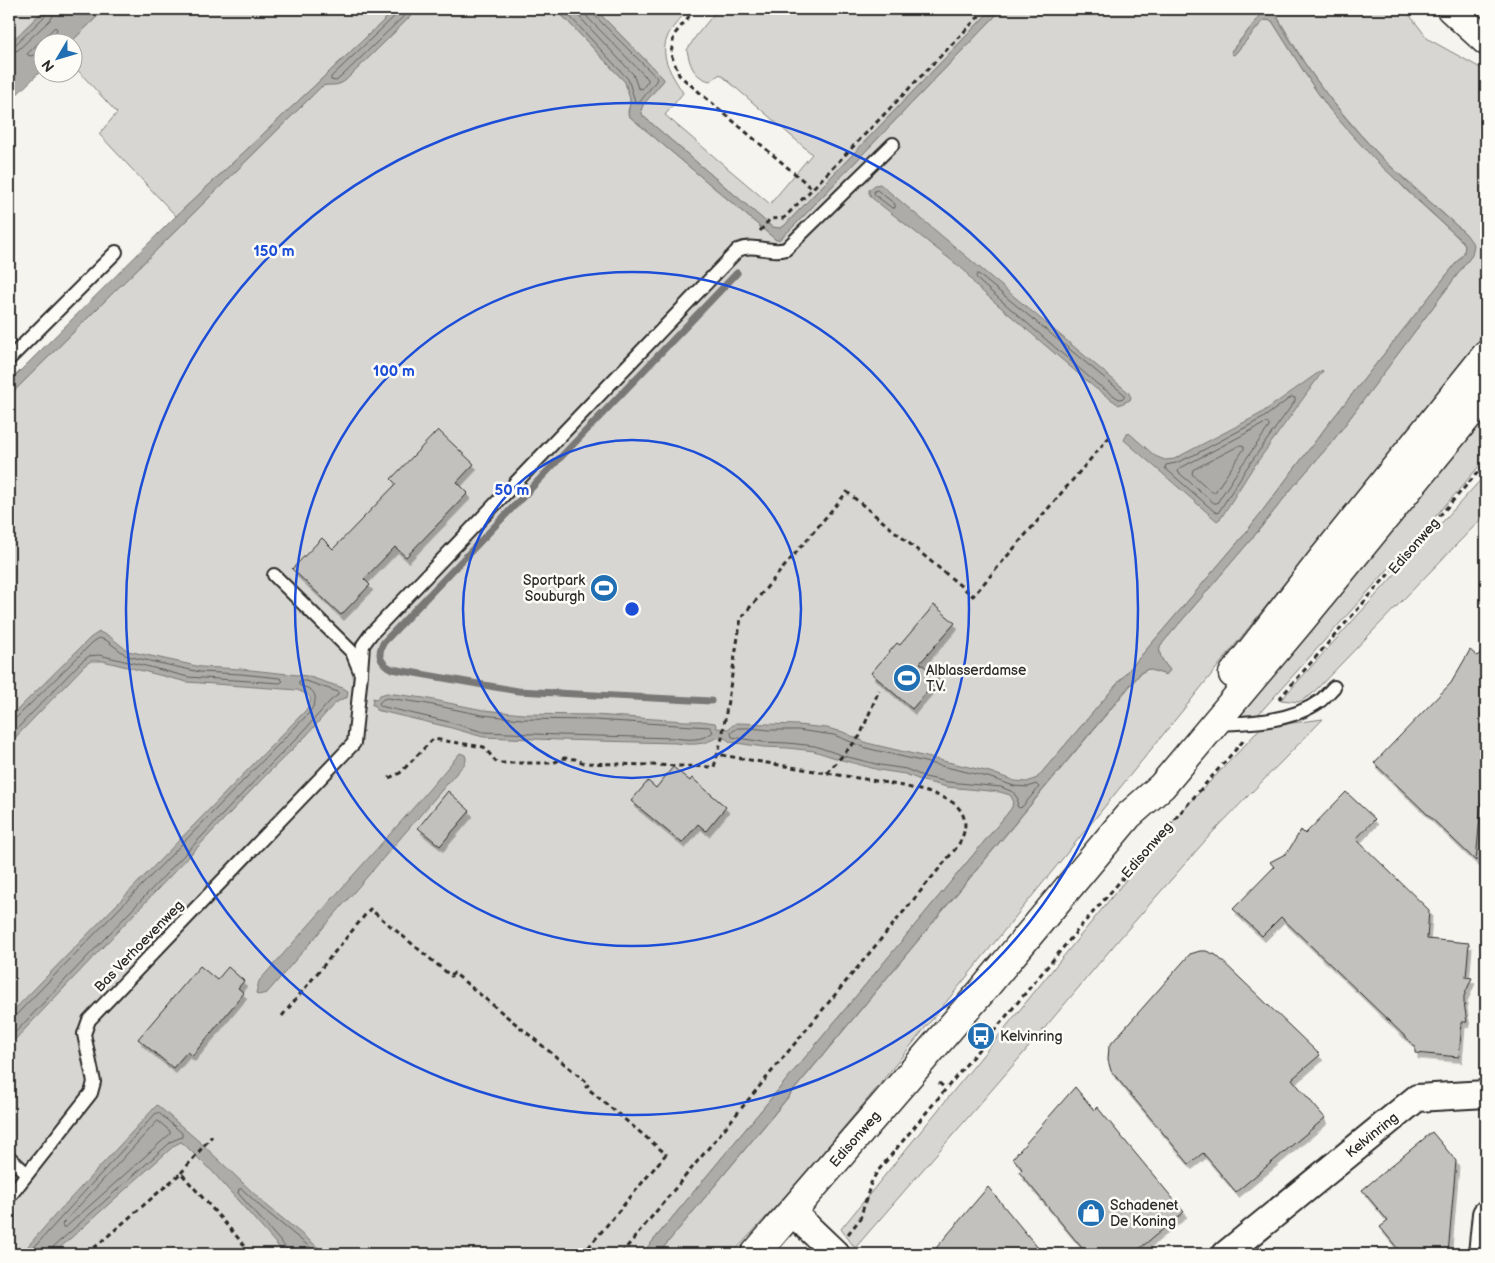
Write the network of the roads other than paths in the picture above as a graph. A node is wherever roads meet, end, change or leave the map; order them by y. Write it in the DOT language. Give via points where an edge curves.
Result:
graph roads {
  1 [pos="1452,9"];
  2 [pos="1486,41"];
  3 [pos="893,144"];
  4 [pos="116,252"];
  5 [pos="1486,355"];
  6 [pos="9,359"];
  7 [pos="1486,394"];
  8 [pos="274,575"];
  9 [pos="361,674"];
  10 [pos="1334,687"];
  11 [pos="1213,724"];
  12 [pos="1128,816"];
  13 [pos="1486,1094"];
  14 [pos="9,1157"];
  15 [pos="27,1174"];
  16 [pos="9,1197"];
  17 [pos="792,1212"];
  18 [pos="1486,1214"];
  19 [pos="835,1253"];
  20 [pos="755,1254"];
  21 [pos="1226,1254"];
  22 [pos="1482,1254"];
  1 -- 2 [label="main road"];
  3 -- 9 [label="lane" via="786,249 752,247 738,250 370,634 363,645"];
  4 -- 6 [label="lane"];
  5 -- 12 [label="main road, Edisonweg" via="1322,558 1150,780"];
  7 -- 11 [label="main road, Edisonweg"];
  8 -- 9 [label="lane" via="352,652"];
  9 -- 15 [label="lane, Bas Verhoevenweg" via="354,743 88,1020 84,1034 94,1082 91,1093"];
  10 -- 11 [label="lane" via="1320,701 1294,714 1259,723"];
  11 -- 12 [label="main road, Edisonweg" via="1162,786"];
  12 -- 17 [label="main road, Edisonweg"];
  13 -- 21 [label="street, Kelvinring" via="1417,1098"];
  14 -- 15 [label="lane"];
  15 -- 16 [label="lane, Bas Verhoevenweg"];
  17 -- 19 [label="street"];
  17 -- 20 [label="main road, Edisonweg"];
  18 -- 22 [label="street"];
}
